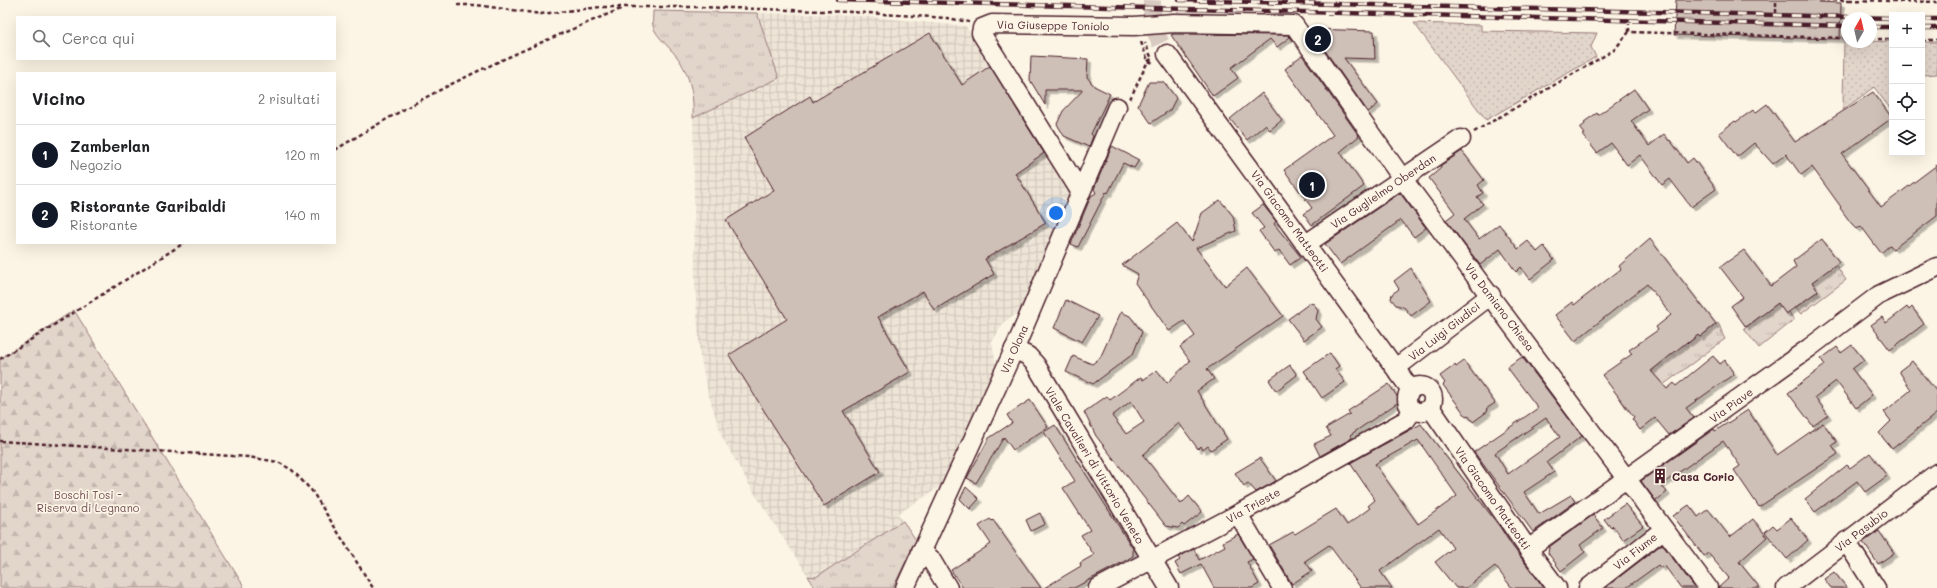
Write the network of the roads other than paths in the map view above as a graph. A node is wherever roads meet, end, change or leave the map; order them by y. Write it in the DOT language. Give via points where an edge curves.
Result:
graph roads {
  1 [pos="1294,25"];
  2 [pos="1159,56"];
  3 [pos="1123,103"];
  4 [pos="1461,139"];
  5 [pos="1402,178"];
  6 [pos="1080,191"];
  7 [pos="1306,244"];
  8 [pos="1937,267"];
  9 [pos="1491,295"];
  10 [pos="1014,349"];
  11 [pos="1397,367"];
  12 [pos="1416,412"];
  13 [pos="1937,473"];
  14 [pos="1627,480"];
  15 [pos="1238,514"];
  16 [pos="1664,530"];
  17 [pos="1846,541"];
  18 [pos="1528,549"];
  19 [pos="921,551"];
  20 [pos="1151,558"];
  21 [pos="905,588"];
  22 [pos="948,588"];
  23 [pos="1098,588"];
  24 [pos="1170,588"];
  25 [pos="1282,588"];
  26 [pos="1557,588"];
  27 [pos="1588,588"];
  28 [pos="1708,588"];
  29 [pos="1786,588"];
  30 [pos="1876,588"];
  1 -- 5 [label="street, Via Damiano Chiesa"];
  1 -- 6 [label="street, Via Giuseppe Toniolo" via="992,24 982,28 981,33"];
  2 -- 7 [label="street, Via Giacomo Matteotti"];
  3 -- 6 [label="street, Via Olona"];
  4 -- 5 [label="street, Via Guglielmo Oberdan"];
  5 -- 7 [label="street, Via Guglielmo Oberdan"];
  5 -- 9 [label="street, Via Damiano Chiesa"];
  6 -- 10 [label="street, Via Olona"];
  7 -- 11 [label="street, Via Giacomo Matteotti"];
  8 -- 14 [label="street, Via Piave" via="1879,295"];
  9 -- 11 [label="street, Via Luigi Giudici"];
  9 -- 14 [label="street, Via Damiano Chiesa"];
  10 -- 19 [label="street, Via Olona"];
  10 -- 20 [label="street, Viale Cavalieri di Vittorio Veneto" via="1028,356 1036,365"];
  11 -- 12 [label="street, Via Giacomo Matteotti" via="1412,390 1418,386 1429,390 1433,400"];
  12 -- 15 [label="street, Via Trieste"];
  12 -- 18 [label="street, Via Giacomo Matteotti"];
  13 -- 17 [label="street, Via Pasubio"];
  14 -- 16 [label="street, Via Damiano Chiesa"];
  14 -- 18 [label="street, Via Piave"];
  15 -- 20 [label="street, Via Trieste"];
  15 -- 25 [label="street"];
  16 -- 27 [label="street, Via Fiume"];
  16 -- 28 [label="street, Via Damiano Chiesa"];
  17 -- 29 [label="street, Via Pasubio"];
  17 -- 30 [label="street"];
  18 -- 26 [label="street, Via Giacomo Matteotti"];
  19 -- 21 [label="street, Via Olona"];
  19 -- 22 [label="street" via="930,558"];
  20 -- 23 [label="street, Via Trieste"];
  20 -- 24 [label="street, Viale Cavalieri di Vittorio Veneto"];
}
